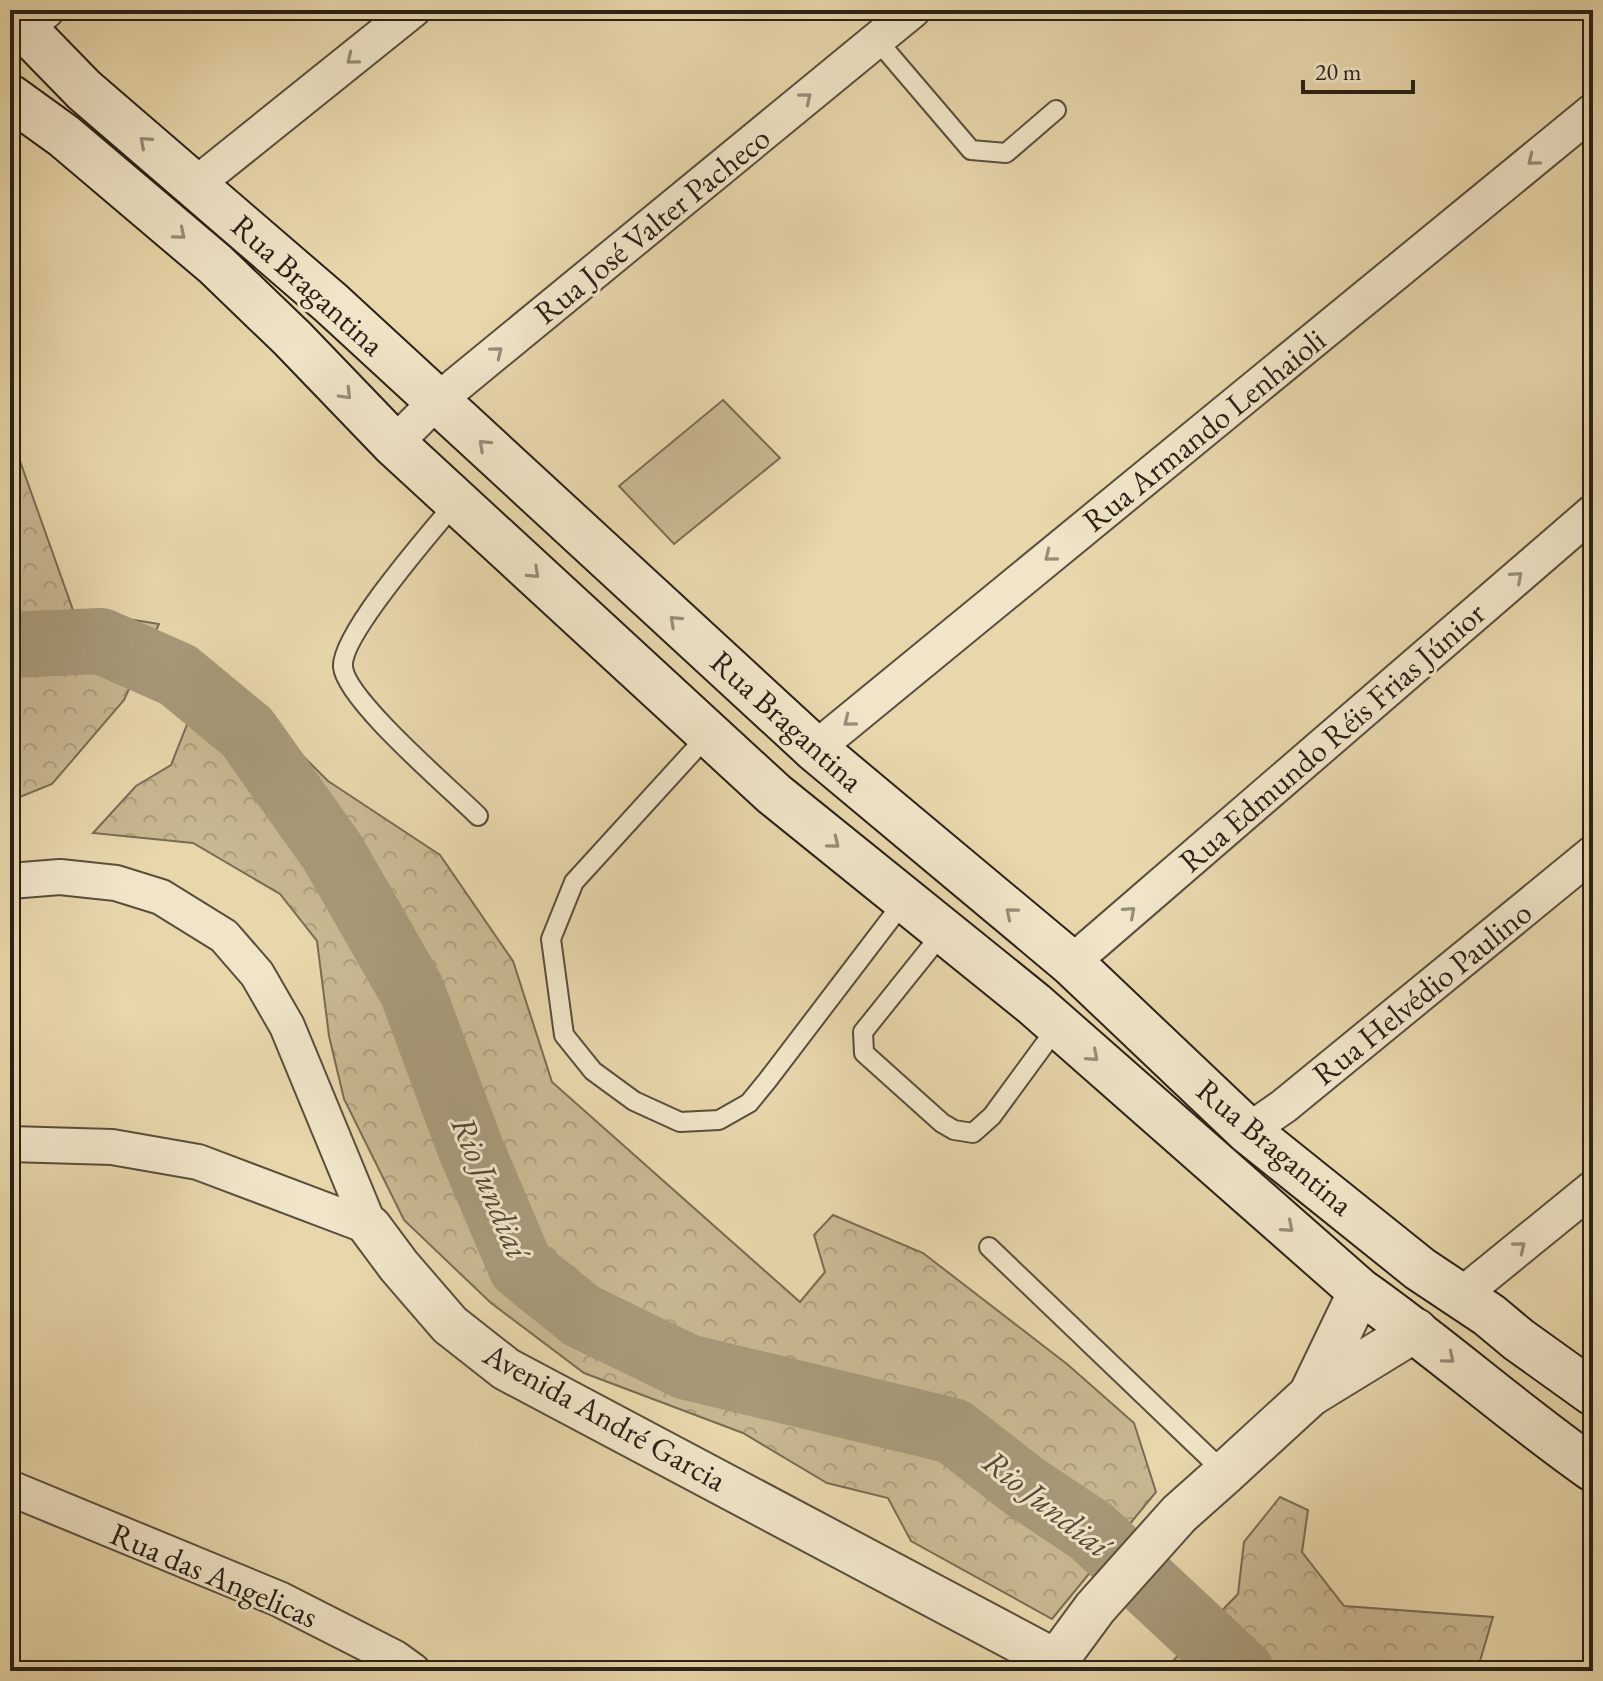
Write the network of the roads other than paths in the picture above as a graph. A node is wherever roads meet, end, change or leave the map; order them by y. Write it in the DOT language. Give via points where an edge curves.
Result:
graph roads {
  1 [pos="413,10"];
  2 [pos="913,10"];
  3 [pos="27,18"];
  4 [pos="877,40"];
  5 [pos="10,97"];
  6 [pos="1056,110"];
  7 [pos="1593,111"];
  8 [pos="195,185"];
  9 [pos="437,401"];
  10 [pos="394,444"];
  11 [pos="456,502"];
  12 [pos="1593,512"];
  13 [pos="709,734"];
  14 [pos="815,749"];
  15 [pos="478,816"];
  16 [pos="1593,853"];
  17 [pos="10,881"];
  18 [pos="905,900"];
  19 [pos="944,931"];
  20 [pos="1071,963"];
  21 [pos="1058,1026"];
  22 [pos="1248,1131"];
  23 [pos="10,1144"];
  24 [pos="1593,1188"];
  25 [pos="370,1227"];
  26 [pos="989,1247"];
  27 [pos="1459,1297"];
  28 [pos="1388,1310"];
  29 [pos="1593,1393"];
  30 [pos="1310,1395"];
  31 [pos="1593,1469"];
  32 [pos="1225,1473"];
  33 [pos="10,1488"];
  34 [pos="1060,1666"];
  35 [pos="413,1671"];
  1 -- 8 [label="street, one-way"];
  2 -- 4 [label="street, Rua José Valter Pacheco"];
  8 -- 3 [label="main road, Rua Bragantina, one-way" via="84,90"];
  4 -- 6 [label="lane" via="971,150 1006,153"];
  9 -- 4 [label="street, Rua José Valter Pacheco, one-way"];
  5 -- 10 [label="main road, Rua Bragantina, one-way" via="215,264"];
  7 -- 14 [label="street, Rua Armando Lenhaioli, one-way"];
  8 -- 9 [label="main road, Rua Bragantina"];
  9 -- 10 [label="street, Rua José Valter Pacheco"];
  14 -- 9 [label="main road, Rua Bragantina, one-way"];
  10 -- 11 [label="main road, Rua Bragantina"];
  11 -- 13 [label="main road, Rua Bragantina, one-way"];
  11 -- 15 [label="lane" via="350,639 343,666 350,686 373,714"];
  20 -- 12 [label="street, Rua Edmundo Réis Frias Júnior, one-way"];
  13 -- 18 [label="main road, Rua Bragantina, one-way"];
  13 -- 18 [label="lane" via="574,882 551,939 564,1035 593,1071 634,1101 680,1122 719,1120 749,1103"];
  20 -- 14 [label="main road, Rua Bragantina, one-way"];
  16 -- 22 [label="street, Rua Helvédio Paulino"];
  17 -- 25 [label="street, Avenida André Garcia" via="60,877 116,883 161,897 224,936 257,974 287,1026"];
  18 -- 19 [label="main road, Rua Bragantina"];
  19 -- 21 [label="main road, Rua Bragantina"];
  19 -- 21 [label="lane" via="863,1032 864,1053 942,1123 973,1133 992,1116"];
  20 -- 22 [label="main road, Rua Bragantina"];
  21 -- 28 [label="main road, Rua Bragantina, one-way"];
  22 -- 27 [label="main road, Rua Bragantina"];
  23 -- 25 [label="street" via="112,1147 198,1162"];
  27 -- 24 [label="street, one-way"];
  25 -- 34 [label="street, Avenida André Garcia" via="450,1325 506,1369"];
  26 -- 32 [label="lane"];
  27 -- 29 [label="main road, Rua Bragantina"];
  28 -- 30 [label="street"];
  28 -- 30 [label="street"];
  28 -- 31 [label="main road, Rua Bragantina, one-way"];
  30 -- 32 [label="street"];
  32 -- 34 [label="street" via="1179,1514 1095,1608"];
  33 -- 35 [label="street, Rua das Angelicas" via="279,1599"];
}
